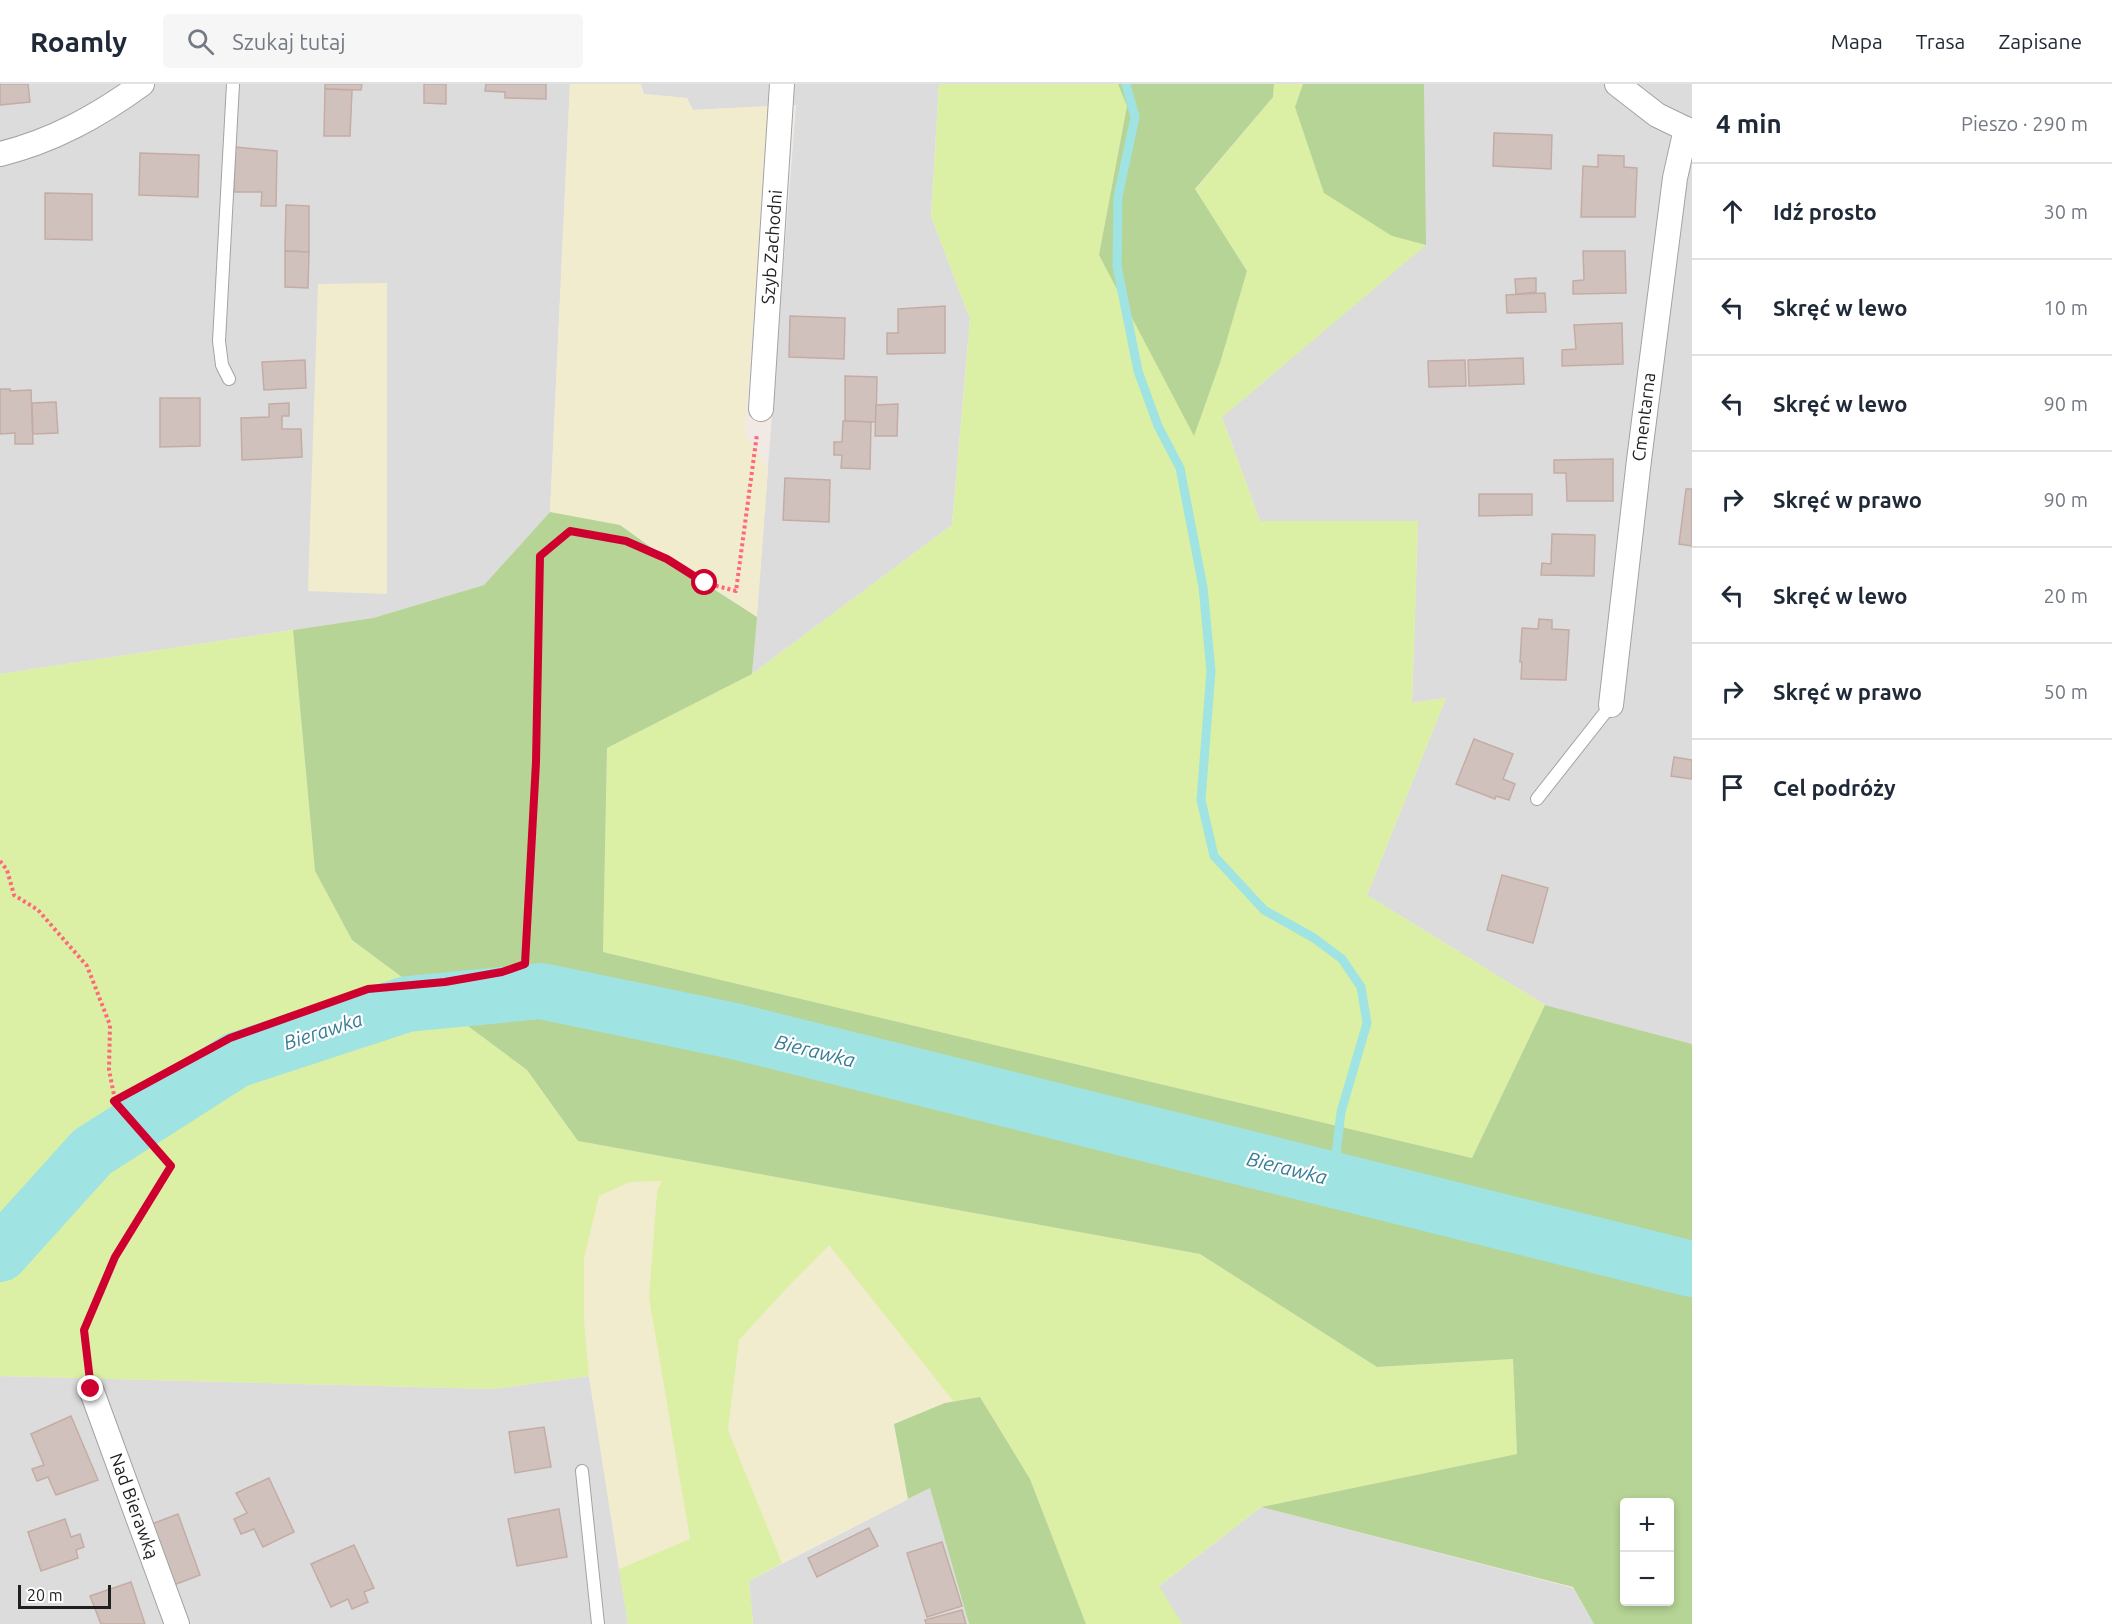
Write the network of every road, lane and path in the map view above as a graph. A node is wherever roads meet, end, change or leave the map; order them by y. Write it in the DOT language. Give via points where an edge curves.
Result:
graph roads {
  1 [pos="142,84"];
  2 [pos="233,84"];
  3 [pos="782,84"];
  4 [pos="1617,84"];
  5 [pos="1689,131"];
  6 [pos="0,154"];
  7 [pos="229,379"];
  8 [pos="761,409"];
  9 [pos="1611,705"];
  10 [pos="1537,799"];
  11 [pos="0,861"];
  12 [pos="115,1100"];
  13 [pos="91,1389"];
  14 [pos="582,1471"];
  15 [pos="177,1624"];
  16 [pos="598,1624"];
  1 -- 6 [label="street" via="69,130"];
  2 -- 7 [label="lane" via="219,341 222,365"];
  3 -- 8 [label="street, Szyb Zachodni"];
  4 -- 5 [label="street, Cmentarna" via="1657,115"];
  5 -- 9 [label="street, Cmentarna" via="1675,178"];
  8 -- 12 [label="path" via="736,591 705,583 667,559 626,541 570,531 540,556 536,762 525,964 445,982 368,989 230,1038"];
  9 -- 10 [label="lane"];
  11 -- 12 [label="path" via="7,870 14,896 38,910 87,966 110,1025 109,1070"];
  12 -- 13 [label="path" via="171,1166 115,1257 84,1330"];
  13 -- 15 [label="street, Nad Bierawką"];
  14 -- 16 [label="lane"];
}
